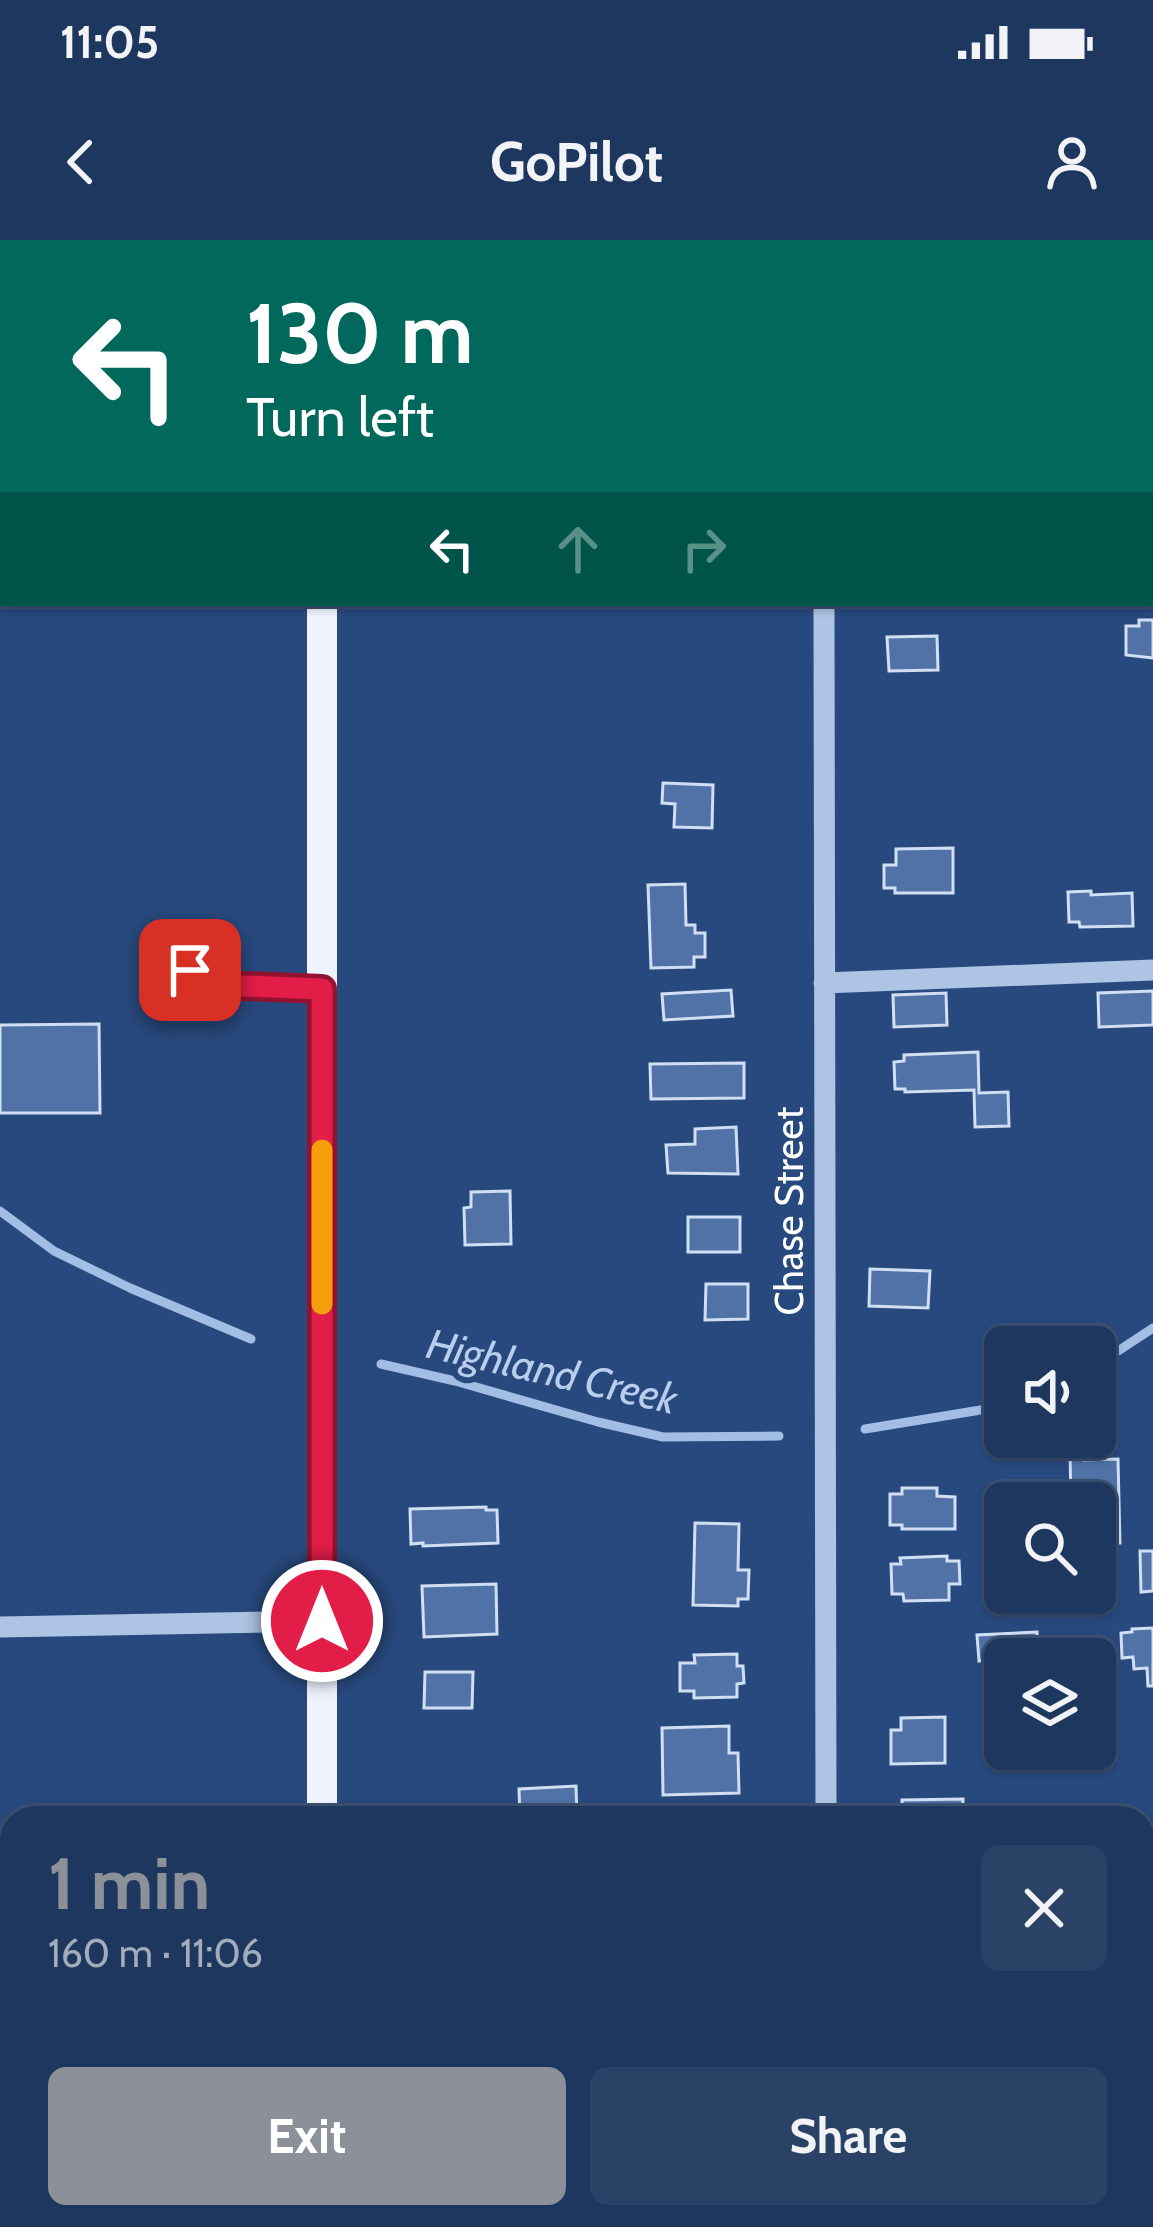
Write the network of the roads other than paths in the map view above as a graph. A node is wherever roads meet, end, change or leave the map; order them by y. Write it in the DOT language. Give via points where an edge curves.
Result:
graph roads {
  1 [pos="322,606"];
  2 [pos="824,606"];
  3 [pos="190,970"];
  4 [pos="1153,970"];
  5 [pos="824,982"];
  6 [pos="322,989"];
  7 [pos="322,1621"];
  8 [pos="0,1627"];
  9 [pos="322,1806"];
  10 [pos="826,1806"];
  1 -- 6 [label="main road"];
  2 -- 5 [label="street, Chase Street"];
  3 -- 6 [label="street" via="220,985"];
  4 -- 5 [label="street"];
  5 -- 10 [label="street, Chase Street"];
  6 -- 7 [label="main road"];
  7 -- 8 [label="street"];
  7 -- 9 [label="main road"];
}
